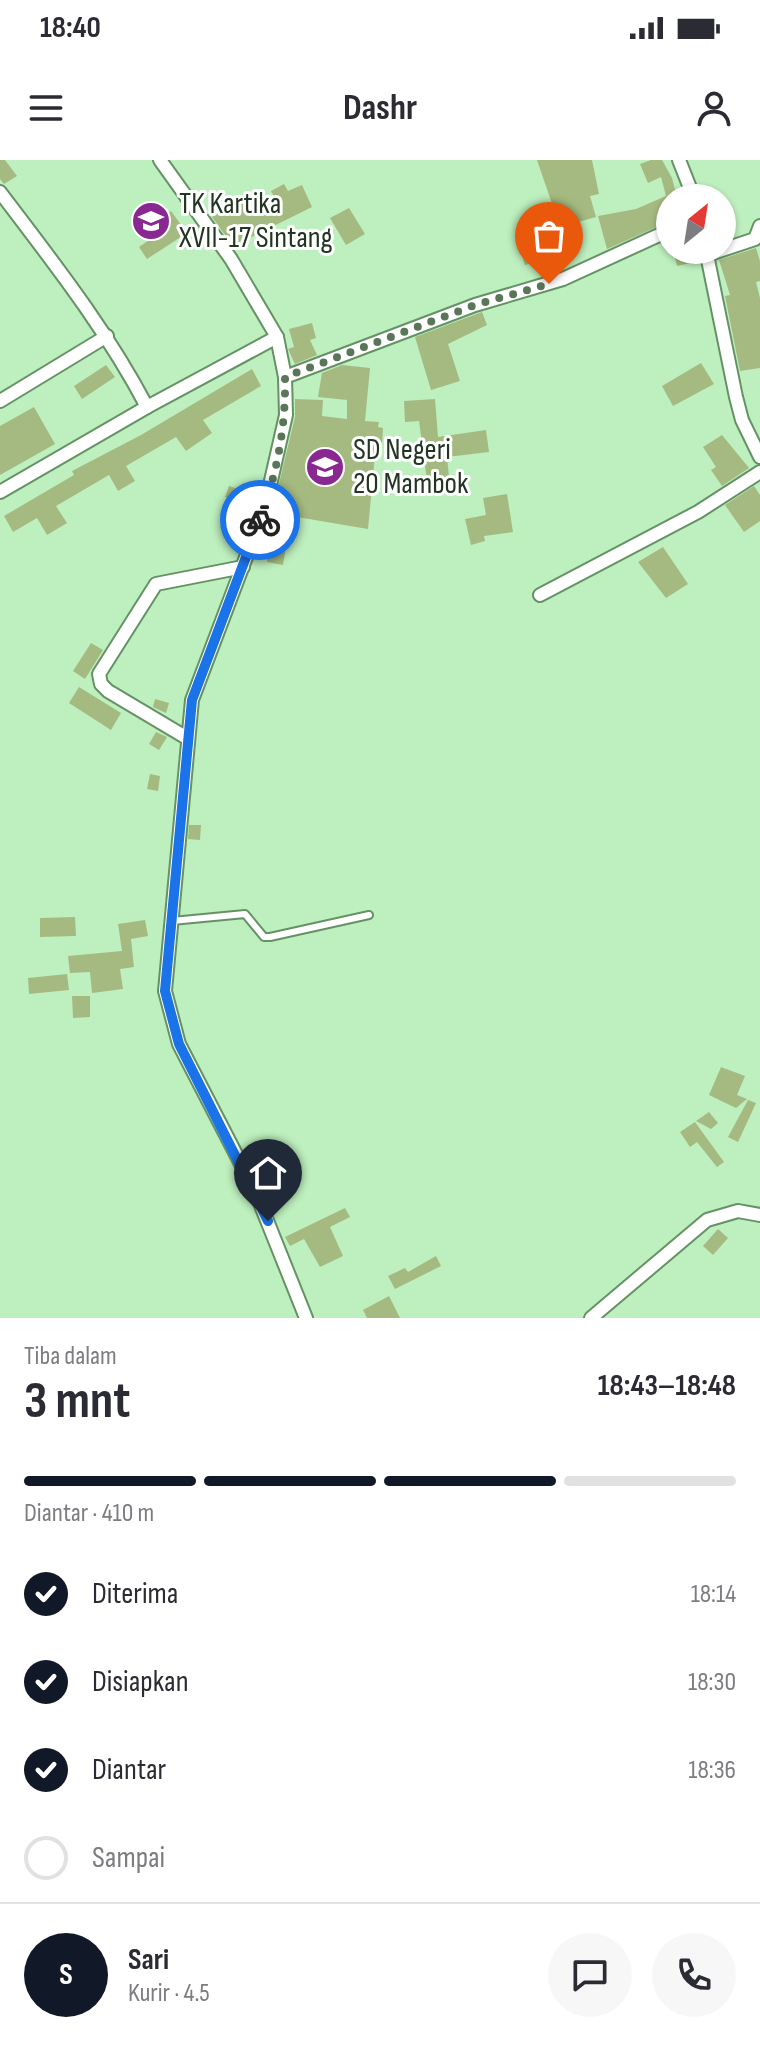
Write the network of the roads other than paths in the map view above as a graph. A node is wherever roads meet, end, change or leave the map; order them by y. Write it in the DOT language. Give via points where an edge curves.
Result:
graph roads {
  1 [pos="160,160"];
  2 [pos="679,160"];
  3 [pos="688,184"];
  4 [pos="0,192"];
  5 [pos="760,226"];
  6 [pos="656,236"];
  7 [pos="736,245"];
  8 [pos="709,264"];
  9 [pos="107,336"];
  10 [pos="277,337"];
  11 [pos="285,377"];
  12 [pos="0,401"];
  13 [pos="147,407"];
  14 [pos="760,457"];
  15 [pos="760,472"];
  16 [pos="0,492"];
  17 [pos="243,567"];
  18 [pos="540,595"];
  19 [pos="187,738"];
  20 [pos="369,915"];
  21 [pos="169,921"];
  22 [pos="760,1215"];
  23 [pos="306,1318"];
  24 [pos="591,1318"];
  1 -- 10 [label="street" via="231,259"];
  2 -- 3 [label="street"];
  4 -- 9 [label="street"];
  5 -- 7 [label="street" via="755,239"];
  6 -- 11 [label="street" via="563,279 475,305"];
  8 -- 14 [label="street" via="742,420"];
  9 -- 12 [label="street"];
  9 -- 13 [label="street"];
  10 -- 11 [label="street"];
  10 -- 13 [label="street"];
  11 -- 17 [label="street" via="281,446"];
  13 -- 16 [label="street"];
  15 -- 18 [label="street" via="698,512"];
  17 -- 19 [label="street" via="192,700"];
  17 -- 19 [label="street" via="156,584 99,674 108,691"];
  19 -- 21 [label="street"];
  20 -- 21 [label="lane" via="270,937 264,937 245,914"];
  21 -- 23 [label="street" via="165,991 173,1029 256,1193"];
  22 -- 24 [label="street" via="738,1211 707,1220"];
}
